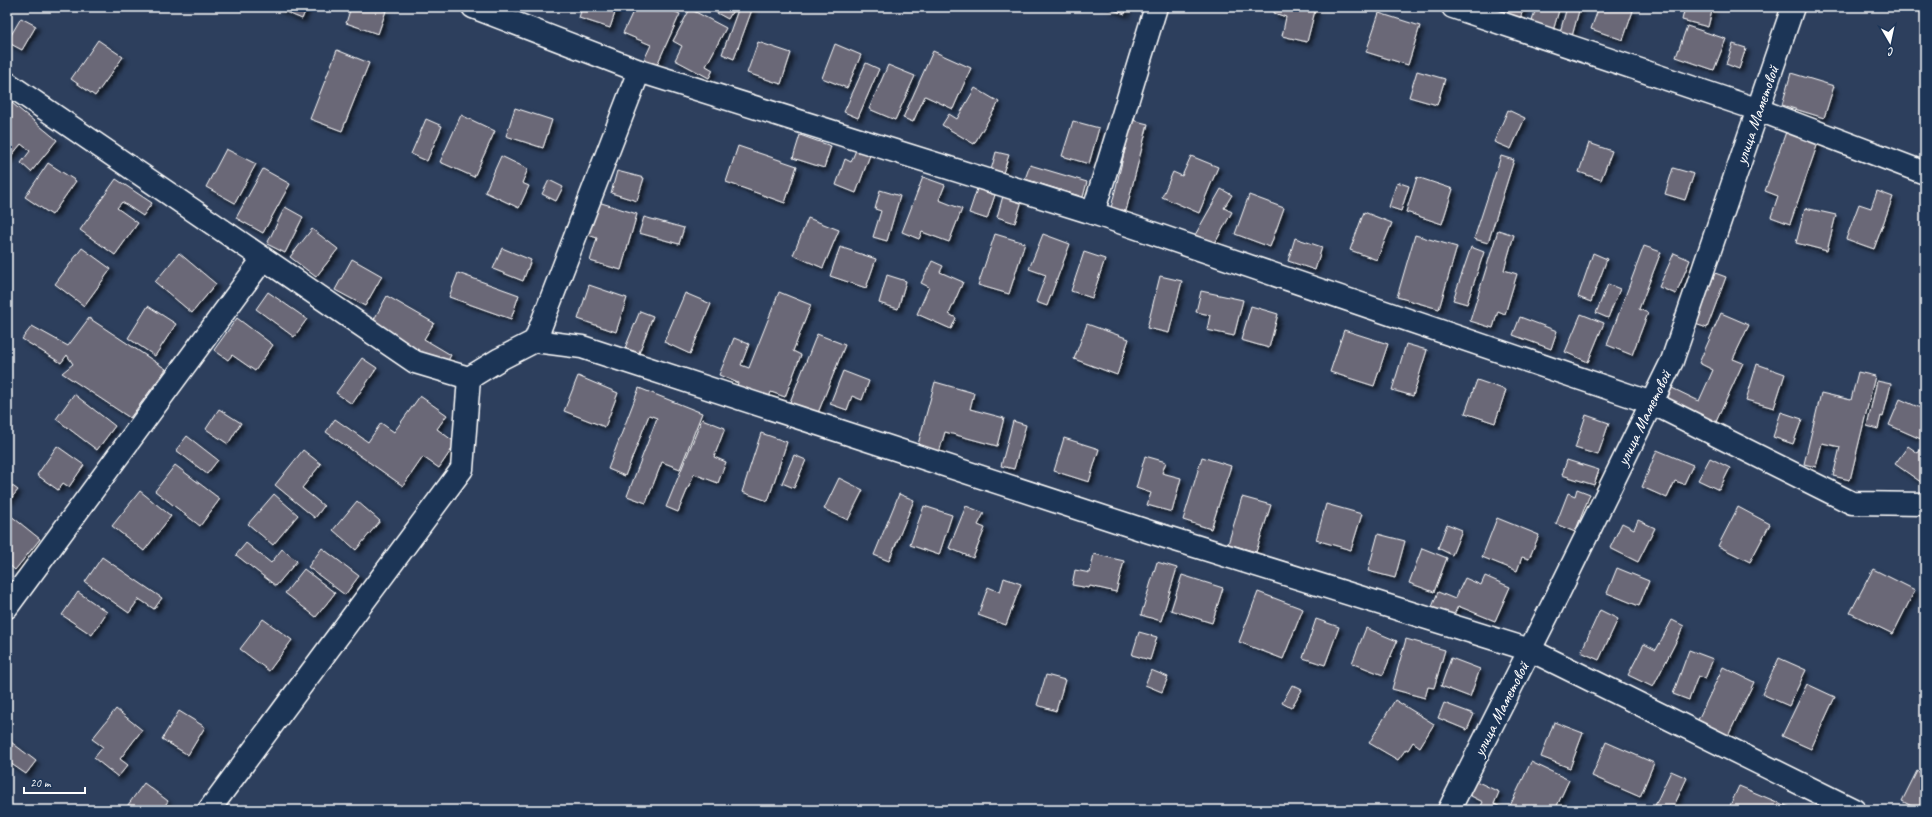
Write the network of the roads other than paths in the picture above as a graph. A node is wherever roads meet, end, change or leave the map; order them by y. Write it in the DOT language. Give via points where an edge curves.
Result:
graph roads {
  1 [pos="473,7"];
  2 [pos="1156,7"];
  3 [pos="1453,7"];
  4 [pos="1793,7"];
  5 [pos="507,13"];
  6 [pos="639,71"];
  7 [pos="7,83"];
  8 [pos="1759,110"];
  9 [pos="1925,173"];
  10 [pos="1093,213"];
  11 [pos="263,259"];
  12 [pos="535,341"];
  13 [pos="469,378"];
  14 [pos="1652,403"];
  15 [pos="1925,504"];
  16 [pos="7,607"];
  17 [pos="1530,650"];
  18 [pos="209,810"];
  19 [pos="1449,810"];
  20 [pos="1854,810"];
  1 -- 5 [label="street"];
  2 -- 10 [label="street"];
  3 -- 8 [label="street"];
  4 -- 8 [label="street, улица Маметовой"];
  5 -- 6 [label="street"];
  6 -- 10 [label="street"];
  6 -- 12 [label="street"];
  7 -- 11 [label="street"];
  8 -- 9 [label="street"];
  8 -- 14 [label="street, улица Маметовой" via="1672,361"];
  10 -- 14 [label="street"];
  11 -- 13 [label="street" via="415,362"];
  11 -- 16 [label="street"];
  12 -- 13 [label="street"];
  12 -- 17 [label="street" via="582,347 1143,530"];
  13 -- 18 [label="street" via="462,469"];
  14 -- 15 [label="street" via="1852,503"];
  14 -- 17 [label="street, улица Маметовой"];
  17 -- 19 [label="street, улица Маметовой"];
  17 -- 20 [label="street"];
}
